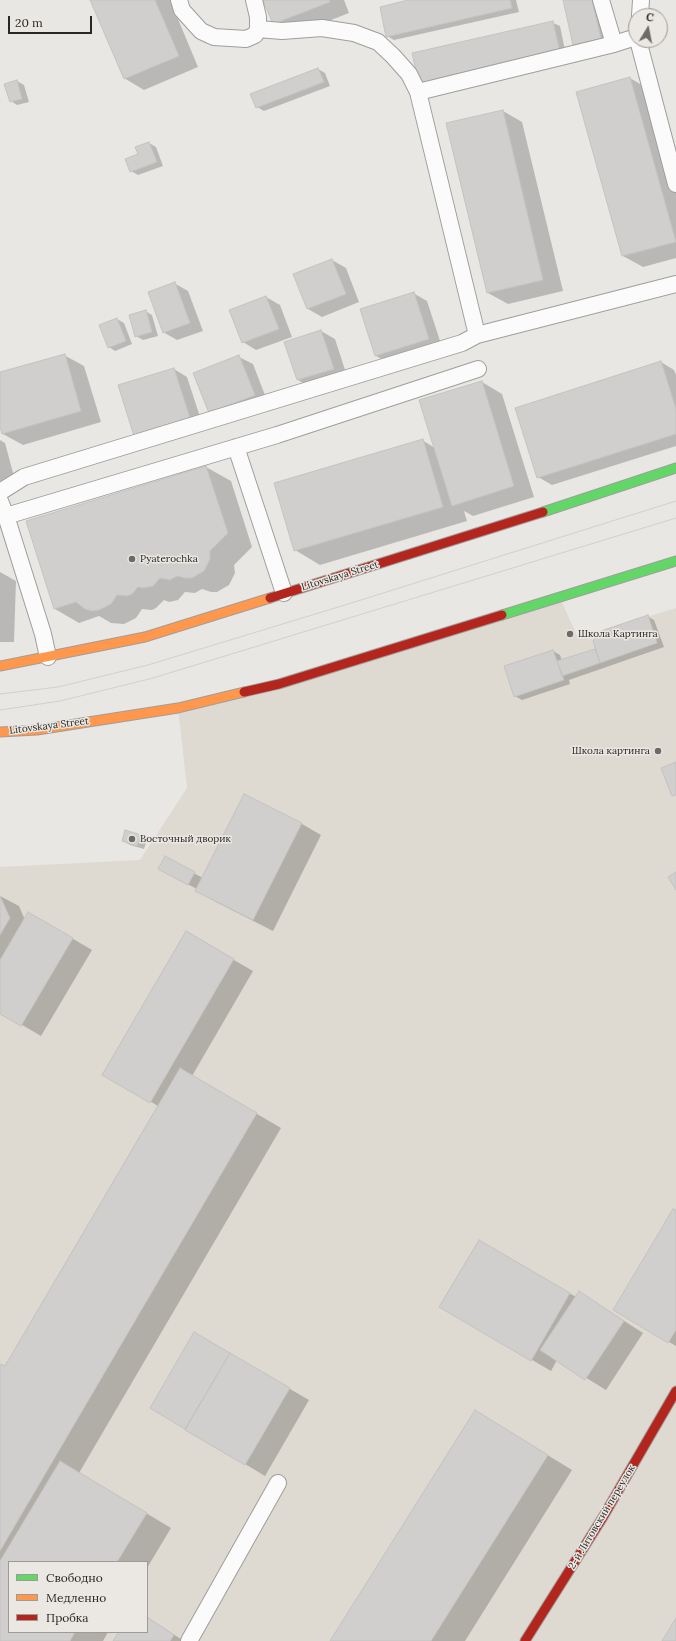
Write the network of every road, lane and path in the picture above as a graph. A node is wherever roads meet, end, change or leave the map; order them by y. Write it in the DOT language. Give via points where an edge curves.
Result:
graph roads {
  1 [pos="178,0"];
  2 [pos="254,0"];
  3 [pos="601,0"];
  4 [pos="258,29"];
  5 [pos="628,40"];
  6 [pos="614,44"];
  7 [pos="640,48"];
  8 [pos="418,92"];
  9 [pos="676,184"];
  10 [pos="676,284"];
  11 [pos="477,335"];
  12 [pos="478,369"];
  13 [pos="236,447"];
  14 [pos="676,468"];
  15 [pos="0,492"];
  16 [pos="3,509"];
  17 [pos="7,539"];
  18 [pos="676,561"];
  19 [pos="284,593"];
  20 [pos="48,657"];
  21 [pos="0,666"];
  22 [pos="0,732"];
  23 [pos="676,1391"];
  24 [pos="278,1483"];
  25 [pos="189,1641"];
  26 [pos="525,1641"];
  1 -- 4 [label="lane" via="182,10 201,31 214,36 246,39 255,35"];
  2 -- 4 [label="lane"];
  3 -- 6 [label="lane"];
  4 -- 8 [label="lane" via="282,31 322,28 354,33 378,42 408,74"];
  5 -- 6 [label="lane"];
  6 -- 8 [label="lane"];
  7 -- 9 [label="lane"];
  8 -- 11 [label="lane"];
  10 -- 11 [label="lane"];
  11 -- 15 [label="lane" via="462,343 24,477"];
  12 -- 13 [label="lane"];
  13 -- 16 [label="lane"];
  13 -- 19 [label="lane"];
  14 -- 19 [label="main road, Litovskaya Street"];
  16 -- 17 [label="lane"];
  17 -- 20 [label="lane" via="43,634"];
  18 -- 22 [label="main road, Litovskaya Street" via="279,684 178,708 37,730"];
  19 -- 20 [label="main road, Litovskaya Street" via="145,637"];
  20 -- 21 [label="main road, Litovskaya Street"];
  23 -- 26 [label="main road, 2-й Литовский переулок" via="603,1516"];
  24 -- 25 [label="lane"];
}
